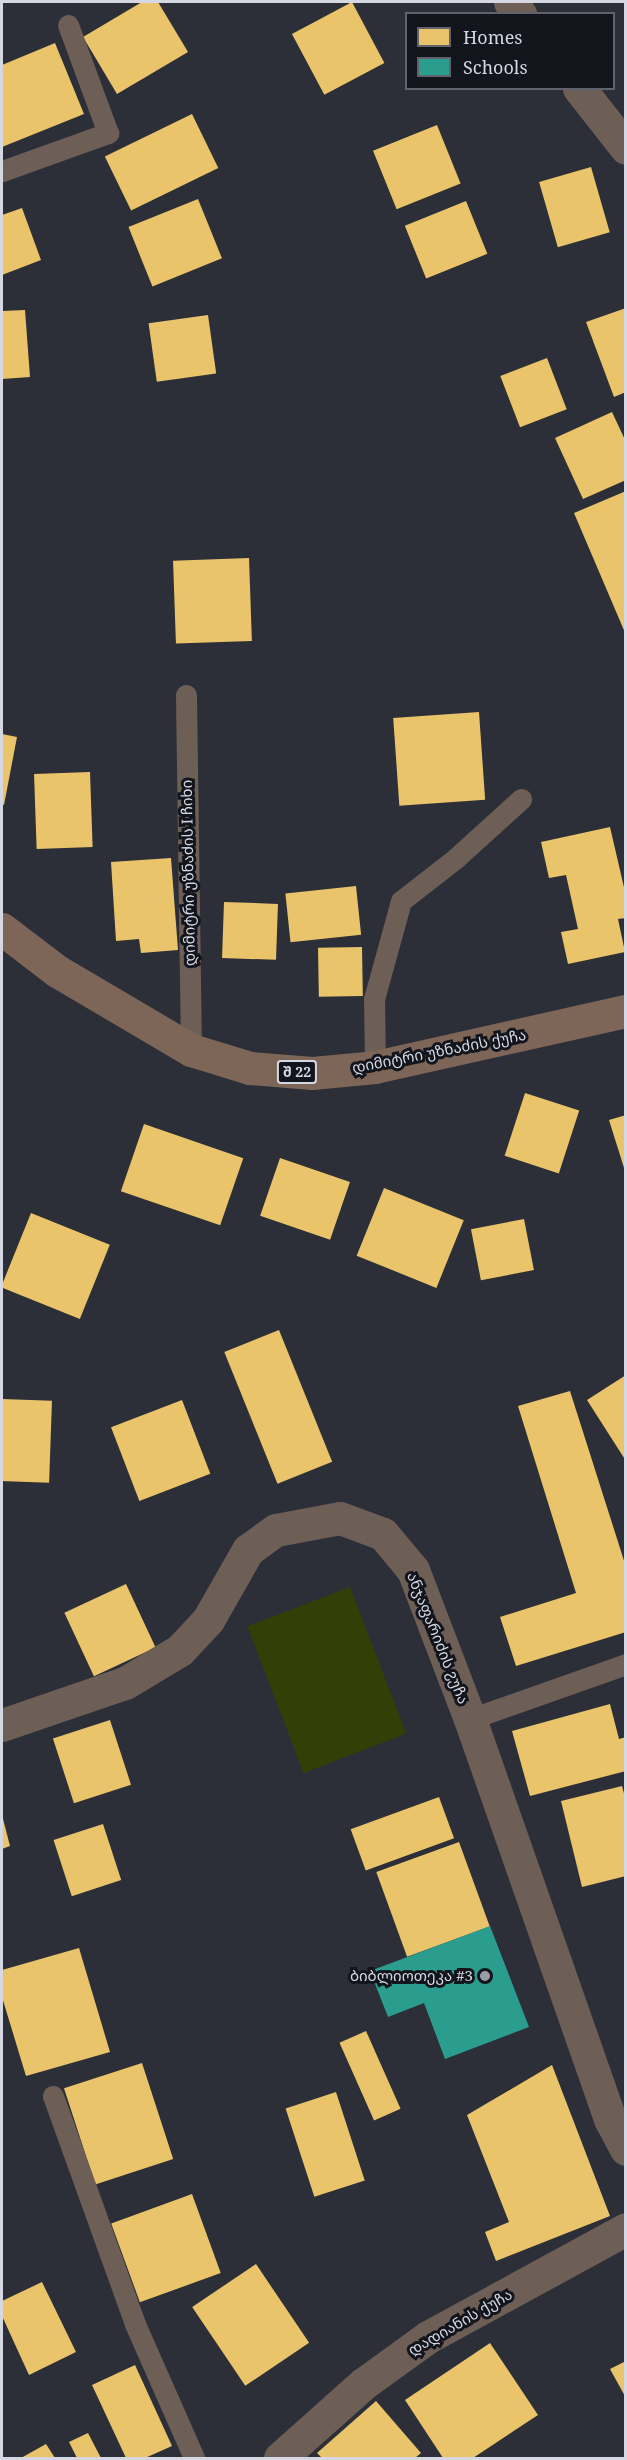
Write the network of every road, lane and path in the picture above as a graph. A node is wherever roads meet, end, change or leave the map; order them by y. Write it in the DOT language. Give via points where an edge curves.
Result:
graph roads {
  1 [pos="68,26"];
  2 [pos="581,90"];
  3 [pos="626,148"];
  4 [pos="2,171"];
  5 [pos="186,695"];
  6 [pos="521,799"];
  7 [pos="2,929"];
  8 [pos="626,1011"];
  9 [pos="191,1050"];
  10 [pos="375,1067"];
  11 [pos="626,1664"];
  12 [pos="471,1719"];
  13 [pos="2,1725"];
  14 [pos="53,2096"];
  15 [pos="626,2149"];
  16 [pos="626,2229"];
  17 [pos="288,2456"];
  18 [pos="194,2458"];
  1 -- 4 [label="lane" via="108,134"];
  2 -- 3 [label="street"];
  5 -- 9 [label="lane, დიმიტრი უზნაძის I ჩიხი"];
  6 -- 10 [label="lane" via="401,901 374,999"];
  7 -- 9 [label="main road, დიმიტრი უზნაძის ქუჩა / შ 22" via="57,971"];
  8 -- 10 [label="main road, დიმიტრი უზნაძის ქუჩა / შ 22"];
  9 -- 10 [label="main road, დიმიტრი უზნაძის ქუჩა / შ 22" via="260,1069 312,1073"];
  11 -- 12 [label="lane"];
  12 -- 13 [label="street, ანჯაფარიძის ჷუჩა" via="413,1570 383,1534 340,1518 276,1530 248,1550 208,1620 180,1650 125,1683"];
  12 -- 15 [label="street, ანჯაფარიძის ჷუჩა" via="610,2119"];
  14 -- 18 [label="lane" via="135,2324"];
  16 -- 17 [label="street, დადიანის ქუჩა" via="428,2337 363,2384"];
}
